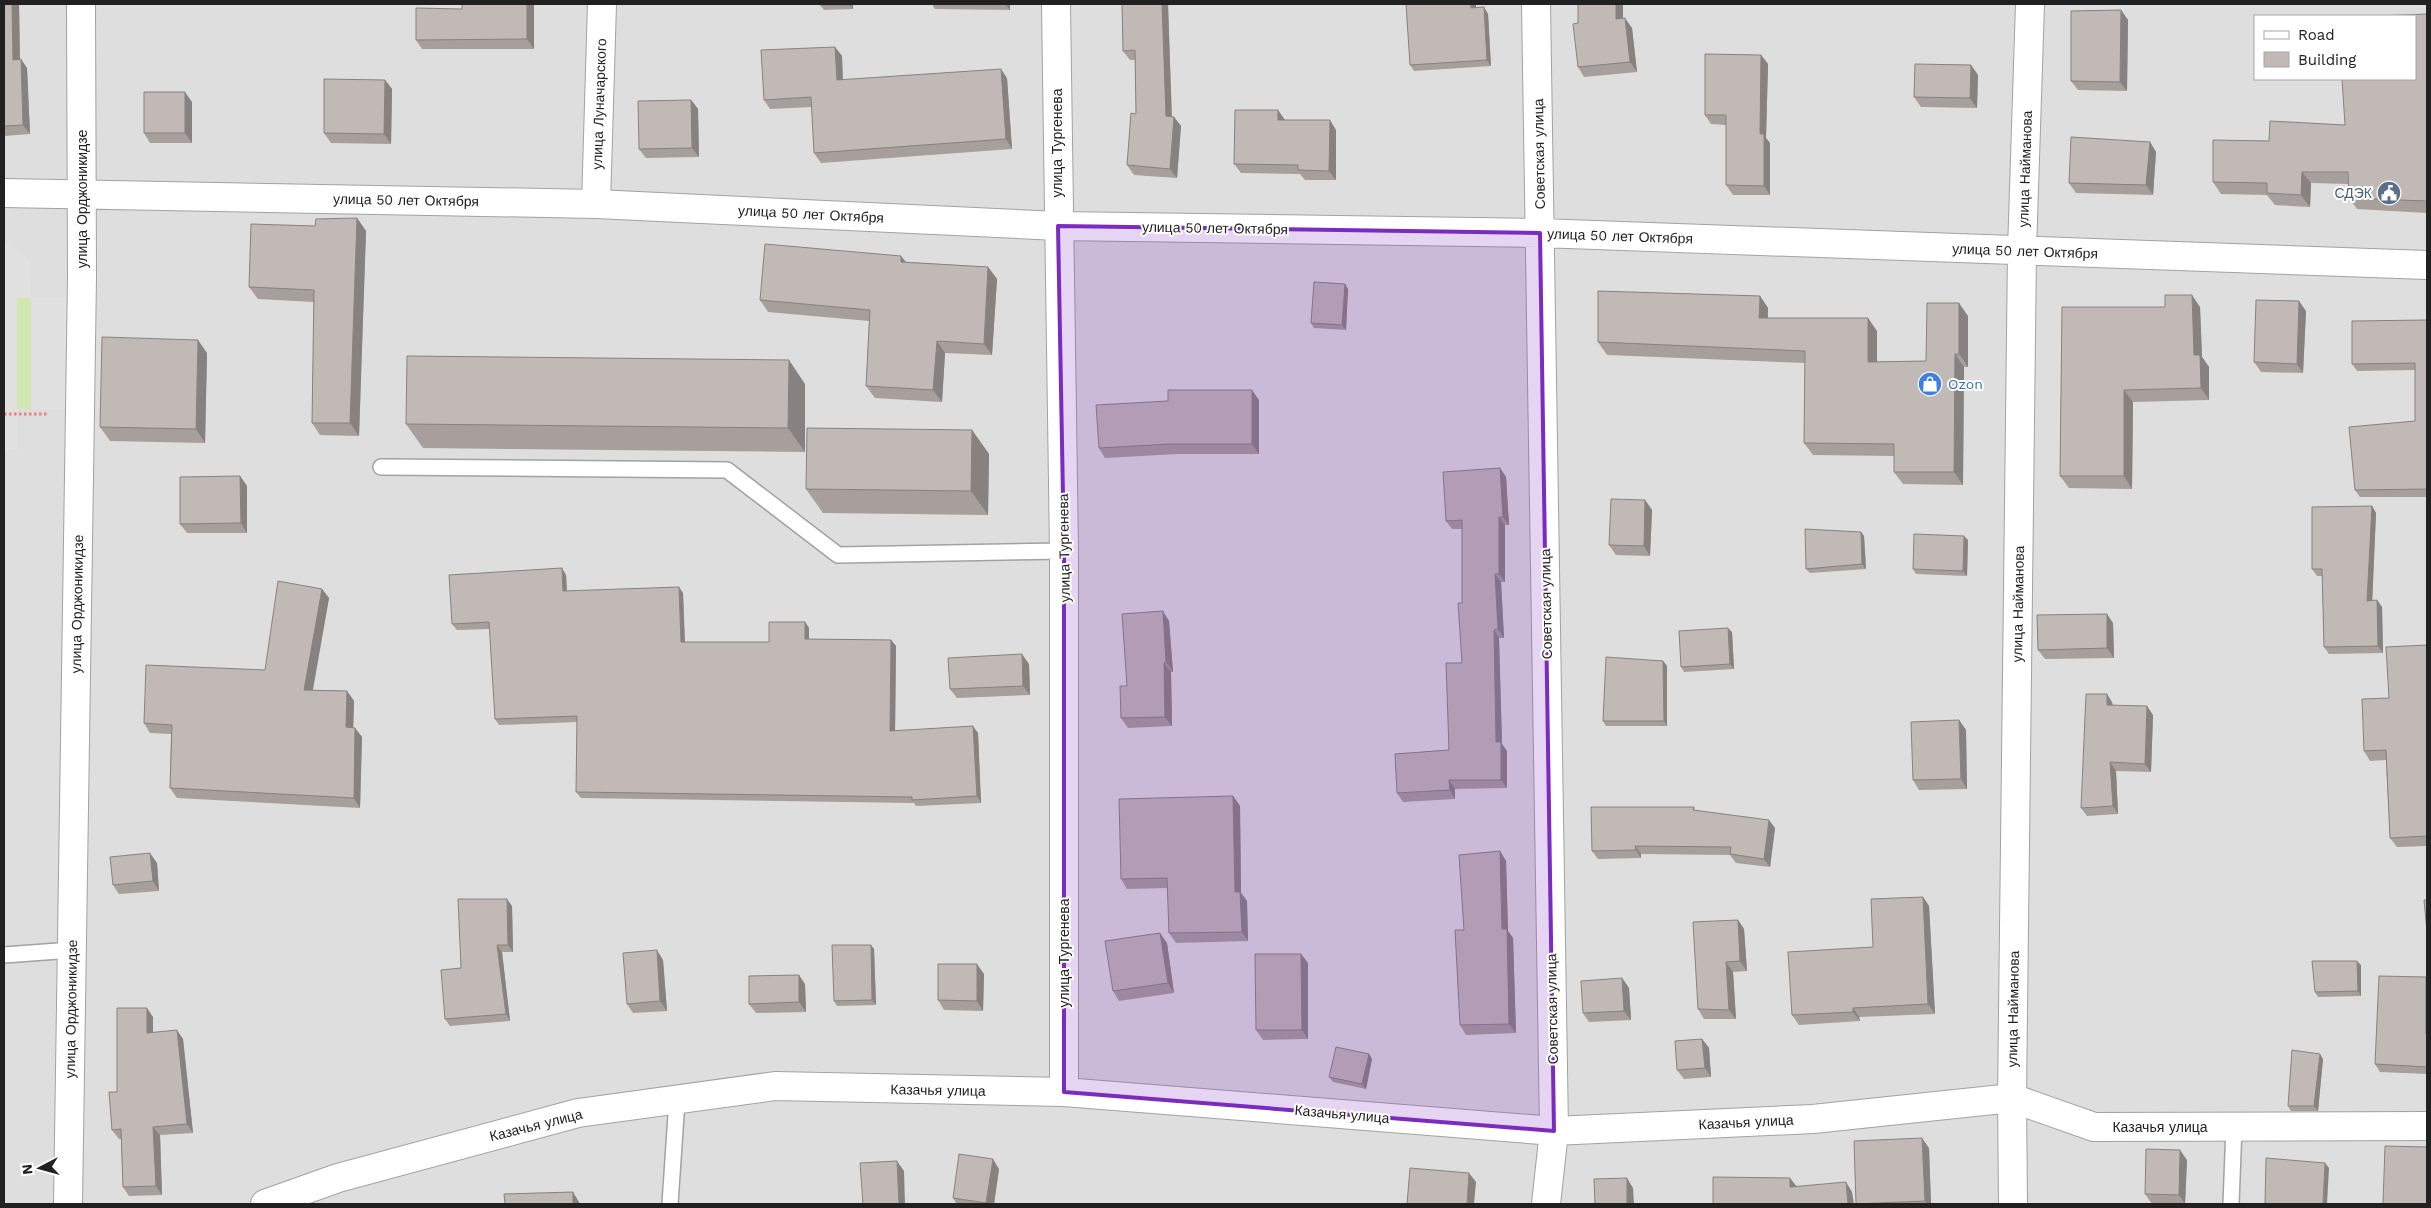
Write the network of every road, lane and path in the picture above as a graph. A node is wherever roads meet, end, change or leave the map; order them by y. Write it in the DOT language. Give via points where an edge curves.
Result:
graph roads {
  1 [pos="81,4"];
  2 [pos="602,4"];
  3 [pos="1056,4"];
  4 [pos="1536,4"];
  5 [pos="2030,4"];
  6 [pos="4,193"];
  7 [pos="82,193"];
  8 [pos="596,204"];
  9 [pos="1058,226"];
  10 [pos="1540,233"];
  11 [pos="2022,252"];
  12 [pos="2427,265"];
  13 [pos="4,414"];
  14 [pos="80,414"];
  15 [pos="381,467"];
  16 [pos="1064,551"];
  17 [pos="72,950"];
  18 [pos="4,956"];
  19 [pos="1064,1092"];
  20 [pos="2012,1098"];
  21 [pos="677,1100"];
  22 [pos="2427,1126"];
  23 [pos="2234,1127"];
  24 [pos="1554,1131"];
  25 [pos="68,1204"];
  26 [pos="265,1204"];
  27 [pos="670,1204"];
  28 [pos="1546,1204"];
  29 [pos="2014,1204"];
  30 [pos="2231,1204"];
  1 -- 7 [label="street, улица Орджоникидзе"];
  2 -- 8 [label="street, улица Луначарского"];
  3 -- 9 [label="street, улица Тургенева"];
  4 -- 10 [label="street, Советская улица"];
  5 -- 11 [label="street, улица Найманова"];
  6 -- 7 [label="street, улица 50 лет Октября"];
  7 -- 8 [label="street, улица 50 лет Октября"];
  7 -- 14 [label="street, улица Орджоникидзе"];
  8 -- 9 [label="street, улица 50 лет Октября"];
  9 -- 10 [label="street, улица 50 лет Октября"];
  9 -- 16 [label="street, улица Тургенева"];
  10 -- 11 [label="street, улица 50 лет Октября"];
  10 -- 24 [label="street, Советская улица"];
  11 -- 12 [label="street, улица 50 лет Октября"];
  11 -- 20 [label="street, улица Найманова"];
  13 -- 14 [label="path"];
  14 -- 17 [label="street, улица Орджоникидзе"];
  15 -- 16 [label="lane" via="726,470 838,554"];
  16 -- 19 [label="street, улица Тургенева"];
  17 -- 18 [label="lane"];
  17 -- 25 [label="street, улица Орджоникидзе"];
  19 -- 21 [label="street, Казачья улица" via="774,1086"];
  19 -- 24 [label="street, Казачья улица"];
  20 -- 23 [label="street, Казачья улица" via="2094,1127"];
  20 -- 24 [label="street, Казачья улица" via="1814,1119"];
  20 -- 29 [label="street, улица Найманова"];
  21 -- 26 [label="street, Казачья улица" via="578,1113 338,1178"];
  21 -- 27 [label="lane"];
  22 -- 23 [label="street, Казачья улица"];
  23 -- 30 [label="lane"];
  24 -- 28 [label="street, Советская улица"];
}
